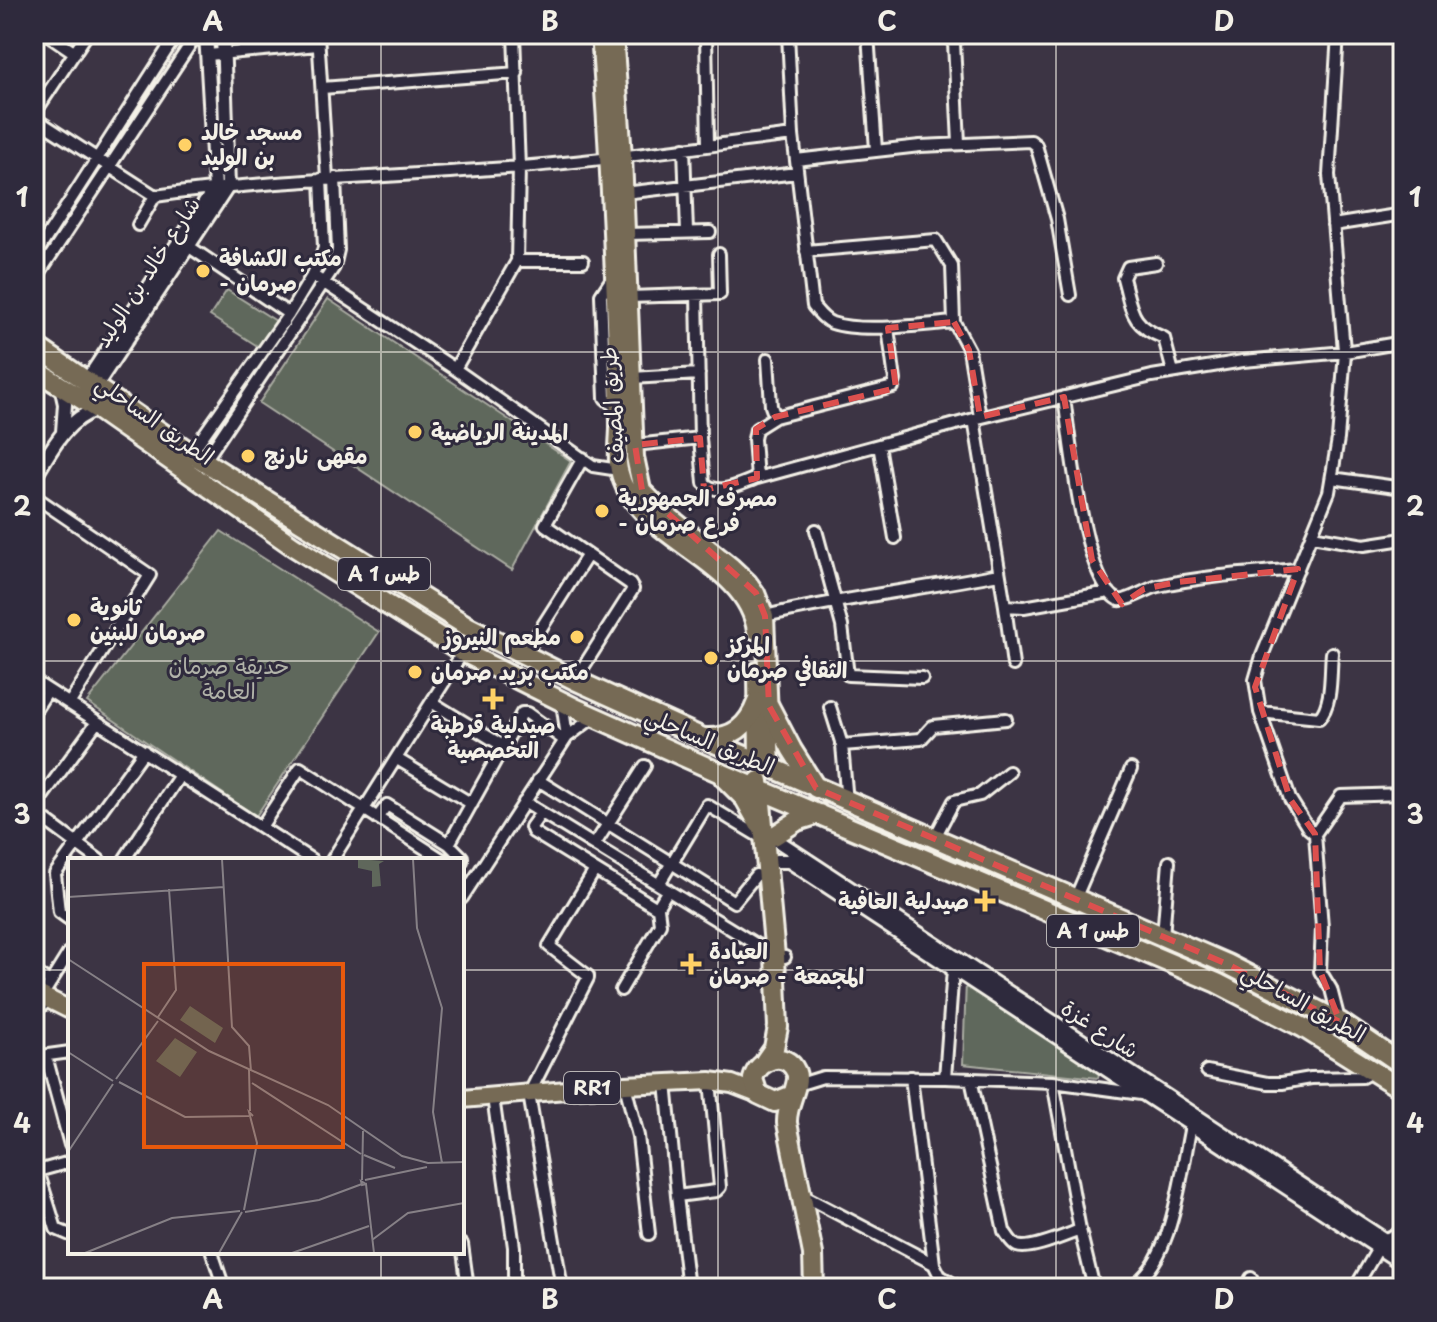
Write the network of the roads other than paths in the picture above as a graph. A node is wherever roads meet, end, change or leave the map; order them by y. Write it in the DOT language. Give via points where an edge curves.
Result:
graph roads {
  1 [pos="47,34"];
  2 [pos="87,34"];
  3 [pos="177,34"];
  4 [pos="206,34"];
  5 [pos="223,34"];
  6 [pos="514,34"];
  7 [pos="525,34"];
  8 [pos="600,34"];
  9 [pos="614,34"];
  10 [pos="706,34"];
  11 [pos="788,34"];
  12 [pos="868,34"];
  13 [pos="961,34"];
  14 [pos="1338,34"];
  15 [pos="192,36"];
  16 [pos="318,40"];
  17 [pos="75,53"];
  18 [pos="225,54"];
  19 [pos="208,55"];
  20 [pos="517,73"];
  21 [pos="322,88"];
  22 [pos="34,116"];
  23 [pos="793,135"];
  24 [pos="959,143"];
  25 [pos="708,145"];
  26 [pos="684,148"];
  27 [pos="876,150"];
  28 [pos="616,157"];
  29 [pos="98,159"];
  30 [pos="796,160"];
  31 [pos="109,167"];
  32 [pos="519,168"];
  33 [pos="797,173"];
  34 [pos="328,178"];
  35 [pos="685,185"];
  36 [pos="222,187"];
  37 [pos="624,193"];
  38 [pos="155,196"];
  39 [pos="1403,214"];
  40 [pos="138,225"];
  41 [pos="1333,225"];
  42 [pos="687,232"];
  43 [pos="710,232"];
  44 [pos="626,234"];
  45 [pos="188,246"];
  46 [pos="806,251"];
  47 [pos="719,254"];
  48 [pos="34,257"];
  49 [pos="517,261"];
  50 [pos="583,261"];
  51 [pos="1156,263"];
  52 [pos="312,275"];
  53 [pos="34,281"];
  54 [pos="324,283"];
  55 [pos="697,295"];
  56 [pos="1070,295"];
  57 [pos="629,297"];
  58 [pos="289,314"];
  59 [pos="954,322"];
  60 [pos="888,328"];
  61 [pos="128,329"];
  62 [pos="1403,342"];
  63 [pos="34,345"];
  64 [pos="1344,351"];
  65 [pos="768,359"];
  66 [pos="34,369"];
  67 [pos="455,369"];
  68 [pos="1173,372"];
  69 [pos="699,374"];
  70 [pos="632,378"];
  71 [pos="90,384"];
  72 [pos="61,386"];
  73 [pos="1064,397"];
  74 [pos="97,409"];
  75 [pos="775,417"];
  76 [pos="977,418"];
  77 [pos="63,432"];
  78 [pos="700,438"];
  79 [pos="635,445"];
  80 [pos="879,445"];
  81 [pos="198,458"];
  82 [pos="583,458"];
  83 [pos="619,470"];
  84 [pos="34,478"];
  85 [pos="757,478"];
  86 [pos="1332,478"];
  87 [pos="1403,488"];
  88 [pos="34,496"];
  89 [pos="816,530"];
  90 [pos="1312,536"];
  91 [pos="895,538"];
  92 [pos="1403,539"];
  93 [pos="587,556"];
  94 [pos="1298,569"];
  95 [pos="999,574"];
  96 [pos="1109,592"];
  97 [pos="835,600"];
  98 [pos="1005,606"];
  99 [pos="765,616"];
  100 [pos="463,652"];
  101 [pos="1332,653"];
  102 [pos="524,655"];
  103 [pos="1013,665"];
  104 [pos="922,678"];
  105 [pos="575,680"];
  106 [pos="34,681"];
  107 [pos="48,690"];
  108 [pos="562,702"];
  109 [pos="433,703"];
  110 [pos="69,704"];
  111 [pos="763,704"];
  112 [pos="830,707"];
  113 [pos="34,712"];
  114 [pos="1260,712"];
  115 [pos="594,717"];
  116 [pos="1006,719"];
  117 [pos="97,722"];
  118 [pos="565,738"];
  119 [pos="703,738"];
  120 [pos="842,745"];
  121 [pos="503,746"];
  122 [pos="144,751"];
  123 [pos="397,759"];
  124 [pos="765,765"];
  125 [pos="645,766"];
  126 [pos="1131,769"];
  127 [pos="716,771"];
  128 [pos="1009,772"];
  129 [pos="180,775"];
  130 [pos="538,780"];
  131 [pos="816,788"];
  132 [pos="766,790"];
  133 [pos="1403,794"];
  134 [pos="524,802"];
  135 [pos="847,802"];
  136 [pos="472,804"];
  137 [pos="364,809"];
  138 [pos="34,810"];
  139 [pos="541,813"];
  140 [pos="819,814"];
  141 [pos="377,818"];
  142 [pos="608,823"];
  143 [pos="261,827"];
  144 [pos="1315,834"];
  145 [pos="771,838"];
  146 [pos="934,839"];
  147 [pos="78,844"];
  148 [pos="449,844"];
  149 [pos="595,844"];
  150 [pos="96,858"];
  151 [pos="125,858"];
  152 [pos="309,858"];
  153 [pos="333,858"];
  154 [pos="440,858"];
  155 [pos="462,858"];
  156 [pos="776,861"];
  157 [pos="1169,862"];
  158 [pos="672,864"];
  159 [pos="595,870"];
  160 [pos="464,873"];
  161 [pos="756,875"];
  162 [pos="474,880"];
  163 [pos="664,887"];
  164 [pos="464,895"];
  165 [pos="1075,899"];
  166 [pos="658,908"];
  167 [pos="68,919"];
  168 [pos="1163,936"];
  169 [pos="68,954"];
  170 [pos="780,956"];
  171 [pos="953,969"];
  172 [pos="34,972"];
  173 [pos="621,990"];
  174 [pos="44,993"];
  175 [pos="68,1009"];
  176 [pos="34,1012"];
  177 [pos="1340,1022"];
  178 [pos="68,1052"];
  179 [pos="40,1056"];
  180 [pos="762,1063"];
  181 [pos="1403,1065"];
  182 [pos="1374,1070"];
  183 [pos="1207,1071"];
  184 [pos="823,1077"];
  185 [pos="911,1077"];
  186 [pos="945,1078"];
  187 [pos="793,1079"];
  188 [pos="971,1079"];
  189 [pos="717,1082"];
  190 [pos="1053,1082"];
  191 [pos="666,1083"];
  192 [pos="625,1085"];
  193 [pos="1154,1088"];
  194 [pos="1403,1090"];
  195 [pos="529,1094"];
  196 [pos="1142,1094"];
  197 [pos="493,1097"];
  198 [pos="763,1098"];
  199 [pos="464,1099"];
  200 [pos="1191,1126"];
  201 [pos="68,1139"];
  202 [pos="68,1163"];
  203 [pos="36,1171"];
  204 [pos="801,1194"];
  205 [pos="677,1196"];
  206 [pos="1080,1230"];
  207 [pos="1403,1232"];
  208 [pos="68,1234"];
  209 [pos="649,1234"];
  210 [pos="1381,1245"];
  211 [pos="1403,1252"];
  212 [pos="213,1254"];
  213 [pos="463,1254"];
  214 [pos="934,1264"];
  215 [pos="1403,1264"];
  216 [pos="940,1276"];
  217 [pos="224,1288"];
  218 [pos="468,1288"];
  219 [pos="514,1288"];
  220 [pos="562,1288"];
  221 [pos="688,1288"];
  222 [pos="808,1288"];
  223 [pos="814,1288"];
  224 [pos="946,1288"];
  225 [pos="960,1288"];
  226 [pos="1094,1288"];
  227 [pos="1128,1288"];
  228 [pos="1355,1288"];
  1 -- 17 [label="street"];
  2 -- 17 [label="street"];
  3 -- 29 [label="street"];
  4 -- 19 [label="street, شارع خالد بن الوليد"];
  5 -- 18 [label="street, شارع خالد بن الوليد"];
  6 -- 7 [label="street"];
  6 -- 20 [label="street"];
  8 -- 28 [label="main road, طريق المصيف"];
  9 -- 28 [label="main road, طريق المصيف"];
  10 -- 25 [label="street"];
  11 -- 23 [label="street"];
  12 -- 27 [label="street"];
  13 -- 24 [label="street" via="954,43"];
  14 -- 41 [label="street" via="1329,175"];
  15 -- 31 [label="street"];
  16 -- 18 [label="street"];
  16 -- 21 [label="street"];
  17 -- 22 [label="street"];
  18 -- 19 [label="street"];
  18 -- 36 [label="street, شارع خالد بن الوليد"];
  19 -- 36 [label="street, شارع خالد بن الوليد"];
  20 -- 21 [label="street"];
  20 -- 32 [label="street"];
  21 -- 34 [label="street"];
  22 -- 29 [label="street"];
  23 -- 25 [label="street"];
  23 -- 30 [label="street"];
  24 -- 27 [label="street"];
  24 -- 56 [label="street" via="1036,145 1057,219"];
  25 -- 26 [label="street"];
  26 -- 28 [label="street"];
  26 -- 35 [label="street"];
  27 -- 30 [label="street"];
  28 -- 32 [label="street"];
  28 -- 37 [label="main road, طريق المصيف"];
  28 -- 83 [label="main road, طريق المصيف"];
  29 -- 31 [label="street"];
  29 -- 48 [label="street"];
  30 -- 33 [label="street"];
  31 -- 38 [label="street"];
  31 -- 53 [label="street"];
  32 -- 34 [label="street"];
  32 -- 49 [label="street"];
  33 -- 35 [label="street"];
  33 -- 46 [label="street"];
  34 -- 36 [label="street"];
  34 -- 52 [label="street" via="324,248"];
  34 -- 54 [label="street" via="338,250"];
  35 -- 37 [label="street"];
  35 -- 42 [label="street"];
  36 -- 38 [label="street"];
  36 -- 45 [label="street, شارع خالد بن الوليد"];
  36 -- 61 [label="street, شارع خالد بن الوليد"];
  37 -- 44 [label="main road, طريق المصيف"];
  38 -- 40 [label="street"];
  39 -- 41 [label="street"];
  41 -- 64 [label="street"];
  42 -- 43 [label="street"];
  42 -- 44 [label="street"];
  44 -- 57 [label="main road, طريق المصيف"];
  45 -- 58 [label="street"];
  45 -- 61 [label="street, شارع خالد بن الوليد"];
  46 -- 59 [label="street" via="936,240 952,266"];
  46 -- 60 [label="street" via="813,306 824,318"];
  47 -- 55 [label="street" via="720,294"];
  49 -- 50 [label="street"];
  49 -- 67 [label="street"];
  51 -- 68 [label="street" via="1128,267 1123,278 1138,323 1164,338"];
  52 -- 54 [label="street"];
  52 -- 58 [label="street"];
  54 -- 67 [label="street"];
  54 -- 81 [label="street"];
  55 -- 57 [label="street"];
  55 -- 69 [label="street"];
  57 -- 70 [label="main road, طريق المصيف"];
  58 -- 81 [label="street"];
  59 -- 60 [label="street"];
  59 -- 76 [label="street" via="969,350"];
  60 -- 75 [label="street" via="893,387"];
  61 -- 71 [label="street, شارع خالد بن الوليد"];
  62 -- 64 [label="street"];
  63 -- 71 [label="highway, الطريق الساحلي / A 1 طس"];
  64 -- 68 [label="street"];
  64 -- 86 [label="street"];
  65 -- 75 [label="street"];
  66 -- 72 [label="highway, الطريق الساحلي / A 1 طس"];
  67 -- 82 [label="street"];
  68 -- 73 [label="street"];
  69 -- 70 [label="street"];
  69 -- 78 [label="street"];
  70 -- 79 [label="main road, طريق المصيف"];
  71 -- 81 [label="highway, الطريق الساحلي / A 1 طس"];
  72 -- 74 [label="highway, الطريق الساحلي / A 1 طس"];
  72 -- 77 [label="street"];
  73 -- 76 [label="street"];
  73 -- 96 [label="street" via="1088,545"];
  74 -- 77 [label="street"];
  74 -- 100 [label="highway, الطريق الساحلي / A 1 طس" via="293,546"];
  75 -- 85 [label="street" via="754,432"];
  76 -- 80 [label="street"];
  76 -- 95 [label="street"];
  77 -- 84 [label="street"];
  78 -- 79 [label="street"];
  78 -- 85 [label="street" via="708,487 726,489"];
  79 -- 99 [label="main road, طريق المصيف" via="642,490 748,582"];
  80 -- 85 [label="street"];
  80 -- 91 [label="street"];
  81 -- 102 [label="highway, الطريق الساحلي / A 1 طس" via="467,626"];
  82 -- 83 [label="street" via="598,469"];
  82 -- 93 [label="street" via="545,523"];
  83 -- 111 [label="main road, طريق المصيف" via="630,495 654,523 724,577 748,604 754,616"];
  86 -- 87 [label="street"];
  86 -- 90 [label="street"];
  88 -- 110 [label="street" via="150,575"];
  89 -- 97 [label="street"];
  90 -- 92 [label="street" via="1364,545"];
  90 -- 94 [label="street"];
  93 -- 102 [label="street"];
  93 -- 105 [label="street" via="633,589"];
  94 -- 96 [label="street" via="1177,582 1144,589 1126,601"];
  94 -- 114 [label="street" via="1258,669"];
  95 -- 97 [label="street"];
  95 -- 98 [label="street"];
  96 -- 98 [label="street"];
  97 -- 99 [label="street"];
  97 -- 104 [label="street" via="848,675"];
  98 -- 103 [label="street"];
  99 -- 111 [label="main road, طريق المصيف"];
  100 -- 108 [label="highway, الطريق الساحلي / A 1 طس"];
  100 -- 109 [label="street"];
  101 -- 114 [label="street" via="1327,703 1319,718"];
  102 -- 105 [label="highway, الطريق الساحلي / A 1 طس"];
  105 -- 119 [label="highway, الطريق الساحلي / A 1 طس"];
  106 -- 107 [label="street"];
  107 -- 110 [label="street"];
  107 -- 113 [label="street"];
  108 -- 115 [label="highway, الطريق الساحلي / A 1 طس"];
  108 -- 118 [label="street"];
  109 -- 121 [label="street"];
  109 -- 123 [label="street"];
  110 -- 117 [label="street"];
  111 -- 119 [label="highway" via="731,735"];
  111 -- 124 [label="main road, طريق المصيف"];
  111 -- 131 [label="highway"];
  112 -- 120 [label="street"];
  114 -- 144 [label="street" via="1290,799"];
  115 -- 118 [label="street"];
  115 -- 127 [label="highway, الطريق الساحلي / A 1 طس"];
  116 -- 120 [label="street" via="933,726 921,739"];
  117 -- 122 [label="street"];
  117 -- 138 [label="street"];
  118 -- 121 [label="street" via="525,712"];
  118 -- 130 [label="street"];
  119 -- 124 [label="highway, الطريق الساحلي / A 1 طس"];
  120 -- 135 [label="street"];
  121 -- 136 [label="street"];
  122 -- 129 [label="street"];
  122 -- 147 [label="street"];
  123 -- 136 [label="street"];
  123 -- 137 [label="street"];
  124 -- 131 [label="highway, الطريق الساحلي / A 1 طس"];
  124 -- 132 [label="highway"];
  125 -- 142 [label="street"];
  126 -- 165 [label="street"];
  127 -- 132 [label="highway, الطريق الساحلي / A 1 طس"];
  127 -- 145 [label="highway" via="745,799"];
  128 -- 146 [label="street" via="980,795 954,801"];
  129 -- 143 [label="street"];
  129 -- 151 [label="street"];
  130 -- 134 [label="street"];
  130 -- 142 [label="street"];
  131 -- 135 [label="highway, الطريق الساحلي / A 1 طس"];
  132 -- 140 [label="highway, الطريق الساحلي / A 1 طس"];
  132 -- 145 [label="highway"];
  133 -- 144 [label="street" via="1341,796"];
  134 -- 139 [label="street"];
  134 -- 162 [label="street"];
  135 -- 146 [label="highway, الطريق الساحلي / A 1 طس"];
  136 -- 148 [label="street"];
  137 -- 141 [label="street"];
  137 -- 143 [label="street" via="299,768"];
  137 -- 153 [label="street"];
  138 -- 147 [label="street"];
  139 -- 149 [label="street"];
  139 -- 159 [label="street" via="531,830"];
  140 -- 145 [label="highway"];
  140 -- 182 [label="highway, الطريق الساحلي / A 1 طس" via="1217,983"];
  141 -- 148 [label="street" via="387,805"];
  141 -- 154 [label="street"];
  142 -- 149 [label="street"];
  142 -- 158 [label="street"];
  143 -- 152 [label="street"];
  144 -- 177 [label="street" via="1320,971"];
  145 -- 156 [label="highway"];
  145 -- 158 [label="street" via="707,805"];
  145 -- 170 [label="highway"];
  145 -- 193 [label="street, شارع غزة"];
  146 -- 165 [label="highway, الطريق الساحلي / A 1 طس"];
  147 -- 150 [label="street"];
  147 -- 167 [label="street" via="54,876 59,912"];
  148 -- 155 [label="street"];
  149 -- 163 [label="street"];
  156 -- 170 [label="highway"];
  156 -- 171 [label="street, شارع غزة" via="789,861"];
  157 -- 168 [label="street"];
  158 -- 161 [label="street" via="734,902"];
  158 -- 163 [label="street"];
  159 -- 166 [label="street"];
  159 -- 195 [label="street" via="549,946 588,978"];
  160 -- 162 [label="street"];
  162 -- 164 [label="street"];
  163 -- 166 [label="street"];
  163 -- 170 [label="street"];
  165 -- 168 [label="highway, الطريق الساحلي / A 1 طس"];
  166 -- 173 [label="street" via="660,924"];
  168 -- 177 [label="highway, الطريق الساحلي / A 1 طس"];
  169 -- 174 [label="street"];
  170 -- 180 [label="highway" via="777,1034"];
  170 -- 187 [label="highway"];
  171 -- 186 [label="street"];
  171 -- 196 [label="street, شارع غزة"];
  172 -- 174 [label="street"];
  174 -- 175 [label="main road"];
  174 -- 176 [label="street"];
  177 -- 181 [label="highway, الطريق الساحلي / A 1 طس"];
  178 -- 179 [label="street"];
  179 -- 201 [label="street"];
  180 -- 187 [label="highway" via="776,1059"];
  180 -- 189 [label="main road"];
  180 -- 198 [label="highway" via="753,1079"];
  182 -- 183 [label="street" via="1362,1077 1282,1083"];
  182 -- 194 [label="highway, الطريق الساحلي / A 1 طس"];
  184 -- 185 [label="street"];
  184 -- 187 [label="street"];
  184 -- 187 [label="street"];
  185 -- 186 [label="street"];
  185 -- 214 [label="street"];
  186 -- 188 [label="street"];
  187 -- 198 [label="highway" via="780,1102"];
  187 -- 204 [label="highway" via="787,1123"];
  188 -- 190 [label="street"];
  188 -- 206 [label="street" via="1004,1231 1011,1241 1027,1248"];
  189 -- 191 [label="main road, RR1"];
  189 -- 198 [label="main road"];
  189 -- 205 [label="street" via="720,1187"];
  190 -- 196 [label="street"];
  190 -- 206 [label="street"];
  191 -- 192 [label="main road, RR1"];
  191 -- 205 [label="street"];
  192 -- 195 [label="main road, RR1"];
  192 -- 209 [label="street" via="638,1136"];
  193 -- 196 [label="street"];
  193 -- 210 [label="street, شارع غزة"];
  195 -- 197 [label="main road, RR1"];
  195 -- 220 [label="street"];
  196 -- 200 [label="street, شارع غزة"];
  197 -- 199 [label="main road, RR1"];
  197 -- 219 [label="street" via="514,1247"];
  198 -- 222 [label="highway" via="780,1124"];
  200 -- 210 [label="street, شارع غزة"];
  200 -- 227 [label="street" via="1165,1243 1146,1276"];
  202 -- 203 [label="street"];
  203 -- 208 [label="street" via="56,1229"];
  204 -- 214 [label="street"];
  204 -- 223 [label="highway"];
  205 -- 221 [label="street"];
  206 -- 226 [label="street"];
  207 -- 210 [label="street"];
  210 -- 211 [label="street, شارع غزة"];
  210 -- 215 [label="street, شارع غزة"];
  210 -- 228 [label="street"];
  212 -- 217 [label="street"];
  213 -- 218 [label="street"];
  214 -- 216 [label="street"];
  216 -- 224 [label="street"];
  216 -- 225 [label="street"];
}
